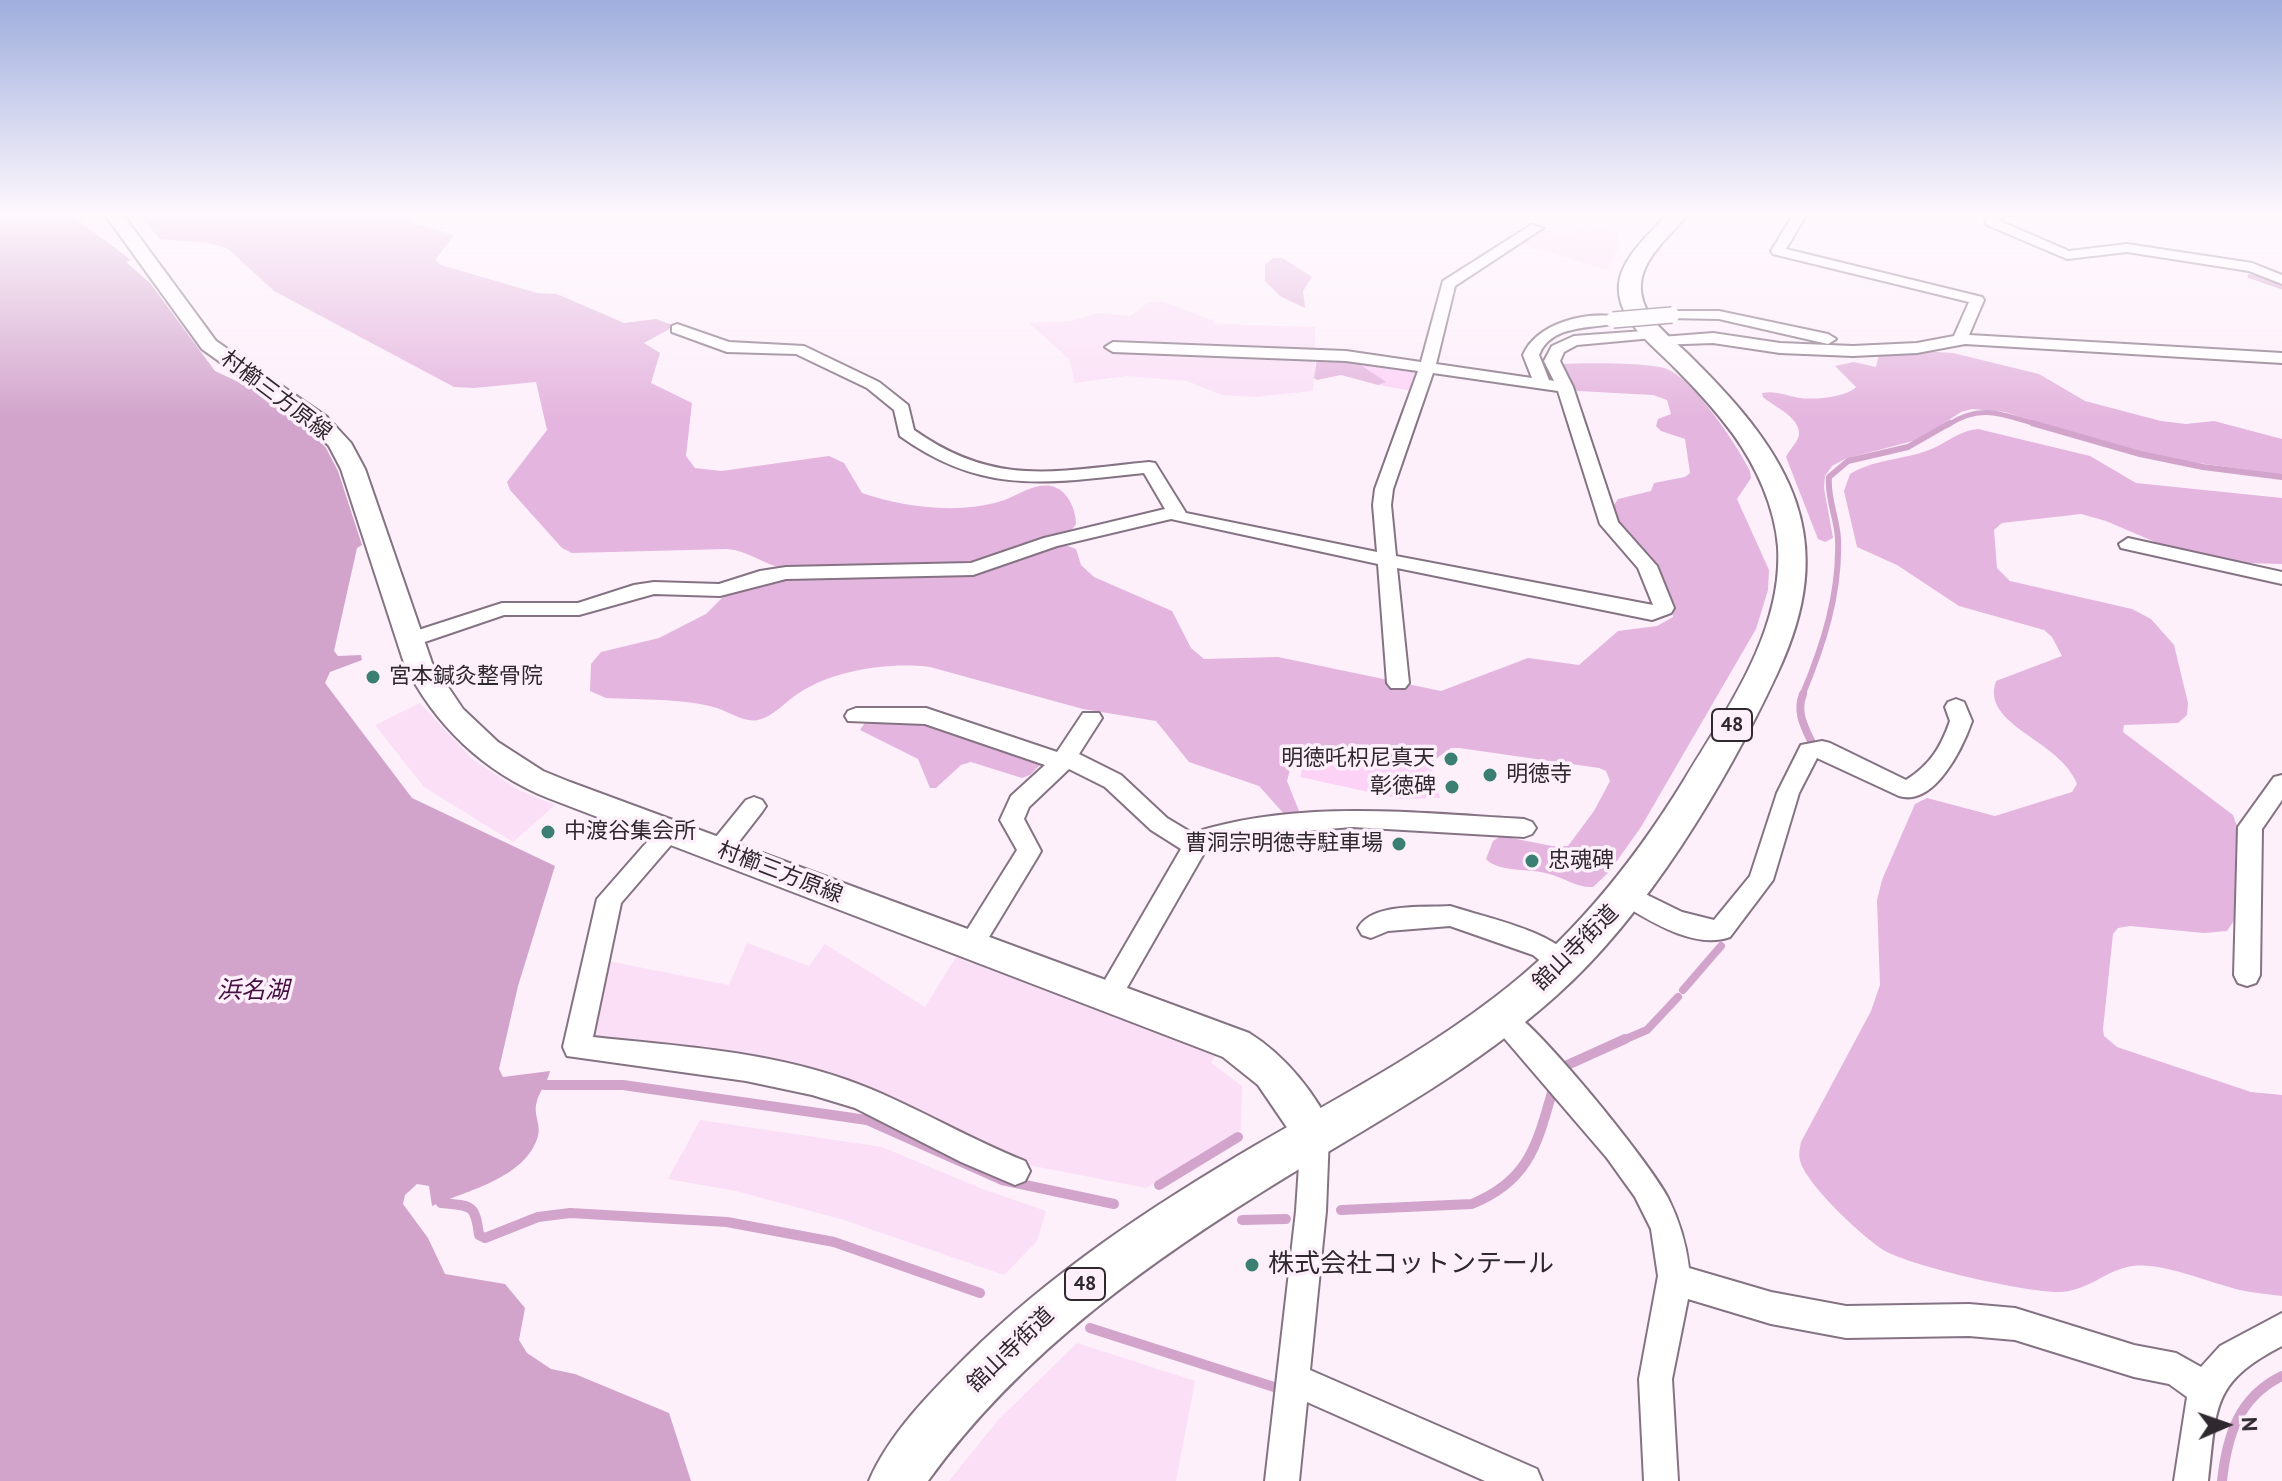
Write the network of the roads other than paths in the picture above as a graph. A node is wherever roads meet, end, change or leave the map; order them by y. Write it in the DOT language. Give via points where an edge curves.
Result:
graph roads {
  1 [pos="162,281"];
  2 [pos="1453,281"];
  3 [pos="1632,281"];
  4 [pos="1900,281"];
  5 [pos="677,329"];
  6 [pos="1662,330"];
  7 [pos="1965,339"];
  8 [pos="1933,343"];
  9 [pos="1113,347"];
  10 [pos="2282,358"];
  11 [pos="1427,368"];
  12 [pos="1543,385"];
  13 [pos="1565,387"];
  14 [pos="1176,512"];
  15 [pos="2128,544"];
  16 [pos="1387,560"];
  17 [pos="2282,578"];
  18 [pos="410,640"];
  19 [pos="1398,683"];
  20 [pos="1956,707"];
  21 [pos="856,716"];
  22 [pos="1091,718"];
  23 [pos="1064,760"];
  24 [pos="2282,783"];
  25 [pos="754,806"];
  26 [pos="1524,828"];
  27 [pos="669,832"];
  28 [pos="1193,845"];
  29 [pos="719,850"];
  30 [pos="1627,895"];
  31 [pos="1371,928"];
  32 [pos="971,945"];
  33 [pos="1563,964"];
  34 [pos="2247,975"];
  35 [pos="1108,997"];
  36 [pos="1501,1016"];
  37 [pos="1315,1135"];
  38 [pos="1015,1171"];
  39 [pos="1674,1279"];
  40 [pos="2282,1329"];
  41 [pos="1293,1383"];
  42 [pos="2205,1390"];
  43 [pos="896,1481"];
  44 [pos="1282,1481"];
  45 [pos="1525,1481"];
  46 [pos="1661,1481"];
  47 [pos="2191,1481"];
  1 -- 18 [label="main road, 村櫛三方原線" via="209,345 319,422 339,443 352,467"];
  2 -- 11 [label="street"];
  3 -- 6 [label="main road, 舘山寺街道 / 48" via="1633,302"];
  4 -- 7 [label="street" via="1977,300 1961,335"];
  5 -- 14 [label="street" via="727,347 793,347 808,352 878,388 902,408 906,432 972,471 1024,478 1149,467"];
  6 -- 8 [label="street" via="1780,348 1853,351"];
  6 -- 8 [label="street" via="1719,315 1827,338 1914,337"];
  6 -- 12 [label="street, bridge" via="1613,320 1559,330 1538,340 1531,355"];
  6 -- 13 [label="street" via="1564,344 1552,361"];
  6 -- 30 [label="main road, 舘山寺街道 / 48" via="1765,462 1787,517 1793,576 1786,616 1770,657 1667,840"];
  7 -- 8 [label="street"];
  7 -- 10 [label="street"];
  9 -- 11 [label="street" via="1346,356"];
  11 -- 12 [label="street"];
  11 -- 16 [label="street" via="1382,496"];
  12 -- 13 [label="street"];
  13 -- 16 [label="street" via="1609,524 1647,566 1664,608 1652,614"];
  14 -- 16 [label="street" via="1179,517"];
  14 -- 18 [label="street" via="1051,542 973,569 786,573 720,590 654,588 579,609 502,609"];
  15 -- 17 [label="street"];
  16 -- 19 [label="street"];
  18 -- 27 [label="main road, 村櫛三方原線" via="439,699 487,750 532,779"];
  20 -- 30 [label="street" via="1961,721 1945,762 1907,790 1822,749 1809,751 1788,793 1761,880 1721,930 1705,931"];
  21 -- 23 [label="street" via="926,716"];
  22 -- 23 [label="street"];
  23 -- 28 [label="street" via="1113,781 1159,824"];
  23 -- 32 [label="street" via="1015,808 1012,820 1029,851"];
  24 -- 34 [label="street" via="2250,827"];
  25 -- 29 [label="street"];
  26 -- 28 [label="street" via="1352,818 1269,826 1207,837"];
  27 -- 29 [label="main road, 村櫛三方原線"];
  27 -- 38 [label="street" via="609,899 577,1047 747,1080 843,1091"];
  28 -- 35 [label="street"];
  29 -- 32 [label="main road, 村櫛三方原線"];
  30 -- 33 [label="main road, 舘山寺街道 / 48"];
  31 -- 33 [label="street" via="1384,921 1450,916 1542,947"];
  32 -- 35 [label="main road, 村櫛三方原線"];
  33 -- 36 [label="main road, 舘山寺街道 / 48"];
  35 -- 37 [label="main road, 村櫛三方原線" via="1249,1052 1272,1072"];
  36 -- 37 [label="main road, 舘山寺街道 / 48"];
  36 -- 39 [label="street" via="1537,1052 1650,1192 1671,1244"];
  37 -- 41 [label="street"];
  37 -- 43 [label="main road, 舘山寺街道 / 48" via="1153,1236 1060,1303 969,1389"];
  39 -- 42 [label="street" via="1771,1308 1834,1320 2015,1324 2176,1369"];
  39 -- 46 [label="street" via="1655,1388"];
  40 -- 42 [label="street" via="2231,1356"];
  41 -- 44 [label="street"];
  41 -- 45 [label="street"];
  42 -- 47 [label="street" via="2196,1422"];
}
